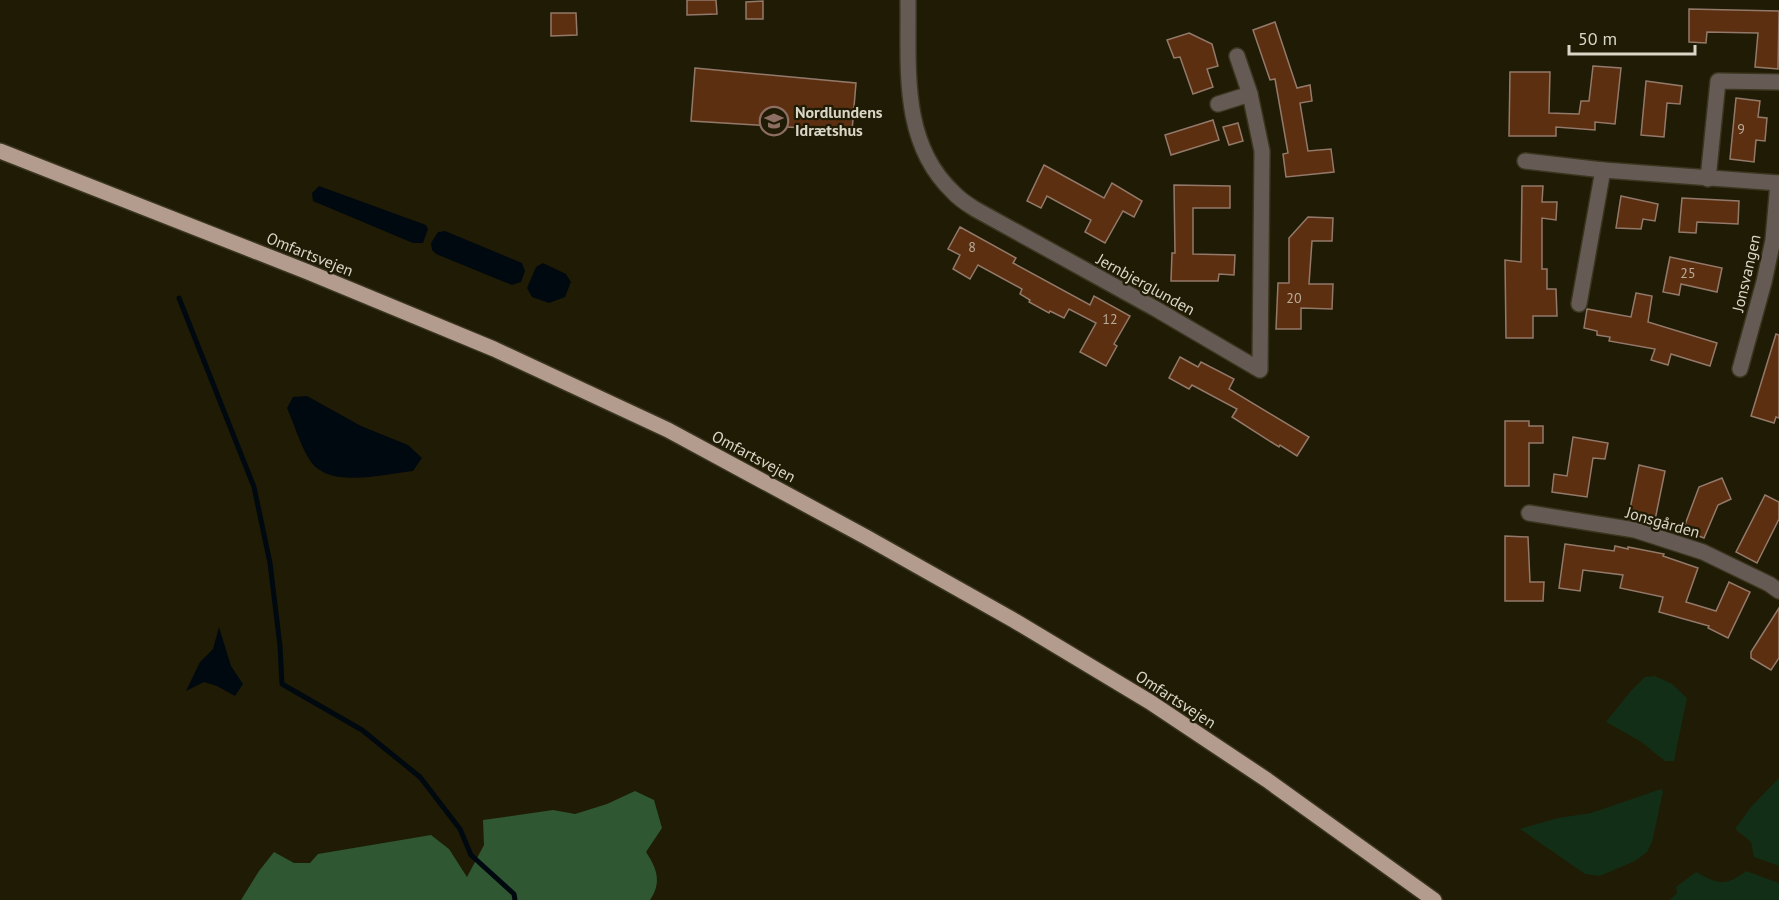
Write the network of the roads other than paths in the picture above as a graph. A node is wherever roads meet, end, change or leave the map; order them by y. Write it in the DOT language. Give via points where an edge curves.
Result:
graph roads {
  1 [pos="908,0"];
  2 [pos="1238,56"];
  3 [pos="1779,82"];
  4 [pos="1250,94"];
  5 [pos="1218,104"];
  6 [pos="0,151"];
  7 [pos="1525,161"];
  8 [pos="1603,170"];
  9 [pos="1708,179"];
  10 [pos="1779,183"];
  11 [pos="1579,304"];
  12 [pos="1740,369"];
  13 [pos="1529,513"];
  14 [pos="1779,591"];
  15 [pos="1434,900"];
  1 -- 4 [label="street, Jernbjerglunden" via="909,84 914,124 933,169 952,192 975,209 1260,369 1262,151"];
  2 -- 4 [label="street, Jernbjerglunden"];
  3 -- 9 [label="street" via="1718,81"];
  4 -- 5 [label="street"];
  6 -- 15 [label="main road, Omfartsvejen" via="483,345 668,430 1005,615 1150,702"];
  7 -- 8 [label="street, Jonsvangen"];
  8 -- 9 [label="street, Jonsvangen"];
  8 -- 11 [label="street"];
  9 -- 10 [label="street, Jonsvangen"];
  10 -- 12 [label="street, Jonsvangen" via="1773,240"];
  13 -- 14 [label="street, Jonsgården" via="1635,530 1703,552"];
}
